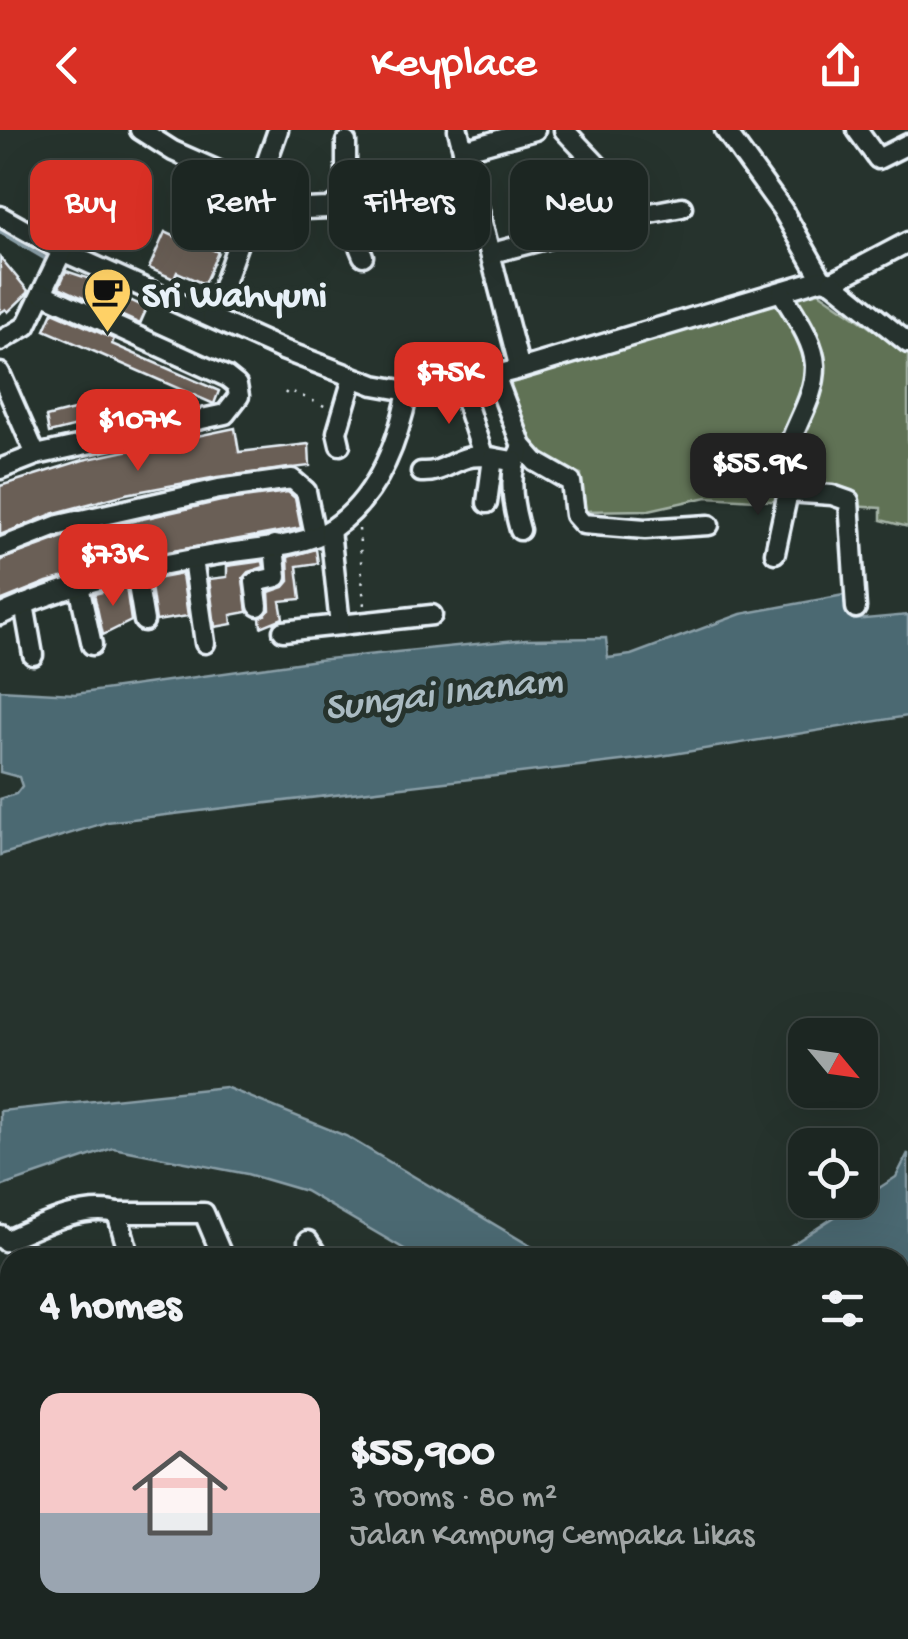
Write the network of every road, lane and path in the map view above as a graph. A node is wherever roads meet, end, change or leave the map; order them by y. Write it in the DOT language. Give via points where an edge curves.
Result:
graph roads {
  1 [pos="140,130"];
  2 [pos="278,130"];
  3 [pos="458,130"];
  4 [pos="535,130"];
  5 [pos="564,130"];
  6 [pos="725,130"];
  7 [pos="857,130"];
  8 [pos="346,142"];
  9 [pos="908,144"];
  10 [pos="463,150"];
  11 [pos="193,160"];
  12 [pos="268,160"];
  13 [pos="345,160"];
  14 [pos="593,160"];
  15 [pos="682,207"];
  16 [pos="648,214"];
  17 [pos="0,216"];
  18 [pos="908,242"];
  19 [pos="510,248"];
  20 [pos="236,250"];
  21 [pos="360,250"];
  22 [pos="62,251"];
  23 [pos="492,253"];
  24 [pos="363,256"];
  25 [pos="827,280"];
  26 [pos="42,293"];
  27 [pos="782,293"];
  28 [pos="212,317"];
  29 [pos="0,341"];
  30 [pos="908,343"];
  31 [pos="520,369"];
  32 [pos="495,375"];
  33 [pos="0,376"];
  34 [pos="354,378"];
  35 [pos="460,384"];
  36 [pos="408,391"];
  37 [pos="285,394"];
  38 [pos="342,413"];
  39 [pos="340,446"];
  40 [pos="518,454"];
  41 [pos="36,455"];
  42 [pos="488,456"];
  43 [pos="0,470"];
  44 [pos="421,472"];
  45 [pos="788,492"];
  46 [pos="486,503"];
  47 [pos="357,508"];
  48 [pos="709,525"];
  49 [pos="520,530"];
  50 [pos="322,533"];
  51 [pos="274,545"];
  52 [pos="0,548"];
  53 [pos="775,553"];
  54 [pos="193,559"];
  55 [pos="136,573"];
  56 [pos="78,586"];
  57 [pos="24,604"];
  58 [pos="258,606"];
  59 [pos="856,608"];
  60 [pos="0,615"];
  61 [pos="432,615"];
  62 [pos="365,620"];
  63 [pos="144,621"];
  64 [pos="340,625"];
  65 [pos="283,631"];
  66 [pos="205,643"];
  67 [pos="92,644"];
  68 [pos="32,655"];
  69 [pos="117,1213"];
  70 [pos="0,1236"];
  71 [pos="308,1241"];
  72 [pos="127,1248"];
  73 [pos="219,1248"];
  74 [pos="313,1248"];
  1 -- 11 [label="street"];
  2 -- 12 [label="street"];
  3 -- 10 [label="street"];
  4 -- 10 [label="street"];
  5 -- 14 [label="street"];
  6 -- 25 [label="street"];
  7 -- 9 [label="street" via="878,159"];
  8 -- 13 [label="street"];
  10 -- 23 [label="street"];
  15 -- 16 [label="street"];
  17 -- 22 [label="street"];
  18 -- 25 [label="street"];
  19 -- 23 [label="street"];
  20 -- 28 [label="street"];
  21 -- 24 [label="street"];
  22 -- 26 [label="street"];
  22 -- 28 [label="street"];
  23 -- 31 [label="street"];
  25 -- 27 [label="street"];
  25 -- 30 [label="street"];
  26 -- 29 [label="street" via="26,326"];
  26 -- 41 [label="street" via="226,377 238,385 239,396 225,414"];
  27 -- 31 [label="street"];
  27 -- 45 [label="street" via="815,363 806,414 784,453"];
  28 -- 34 [label="street"];
  31 -- 32 [label="street"];
  32 -- 35 [label="street"];
  32 -- 40 [label="street"];
  33 -- 41 [label="street"];
  34 -- 36 [label="street"];
  34 -- 38 [label="street"];
  35 -- 36 [label="street"];
  35 -- 42 [label="street"];
  36 -- 47 [label="street" via="382,470"];
  37 -- 38 [label="path"];
  38 -- 39 [label="street"];
  40 -- 42 [label="street"];
  40 -- 48 [label="street" via="571,482 583,524"];
  40 -- 49 [label="street" via="514,509"];
  41 -- 43 [label="street"];
  42 -- 44 [label="street"];
  42 -- 46 [label="street"];
  45 -- 53 [label="street"];
  45 -- 59 [label="street" via="849,502"];
  47 -- 50 [label="street"];
  47 -- 62 [label="path"];
  50 -- 51 [label="street"];
  50 -- 52 [label="street" via="306,491 292,479 59,525"];
  50 -- 64 [label="street"];
  51 -- 54 [label="street"];
  51 -- 58 [label="street" via="277,577 255,582"];
  54 -- 55 [label="street"];
  54 -- 66 [label="street"];
  55 -- 56 [label="street"];
  55 -- 63 [label="street"];
  56 -- 57 [label="street"];
  56 -- 67 [label="street"];
  57 -- 60 [label="street"];
  57 -- 68 [label="street"];
  61 -- 62 [label="street"];
  62 -- 64 [label="street"];
  64 -- 65 [label="street"];
  69 -- 70 [label="street" via="101,1209 5,1241"];
  69 -- 72 [label="street"];
  69 -- 73 [label="street" via="204,1213"];
  71 -- 74 [label="street"];
}
